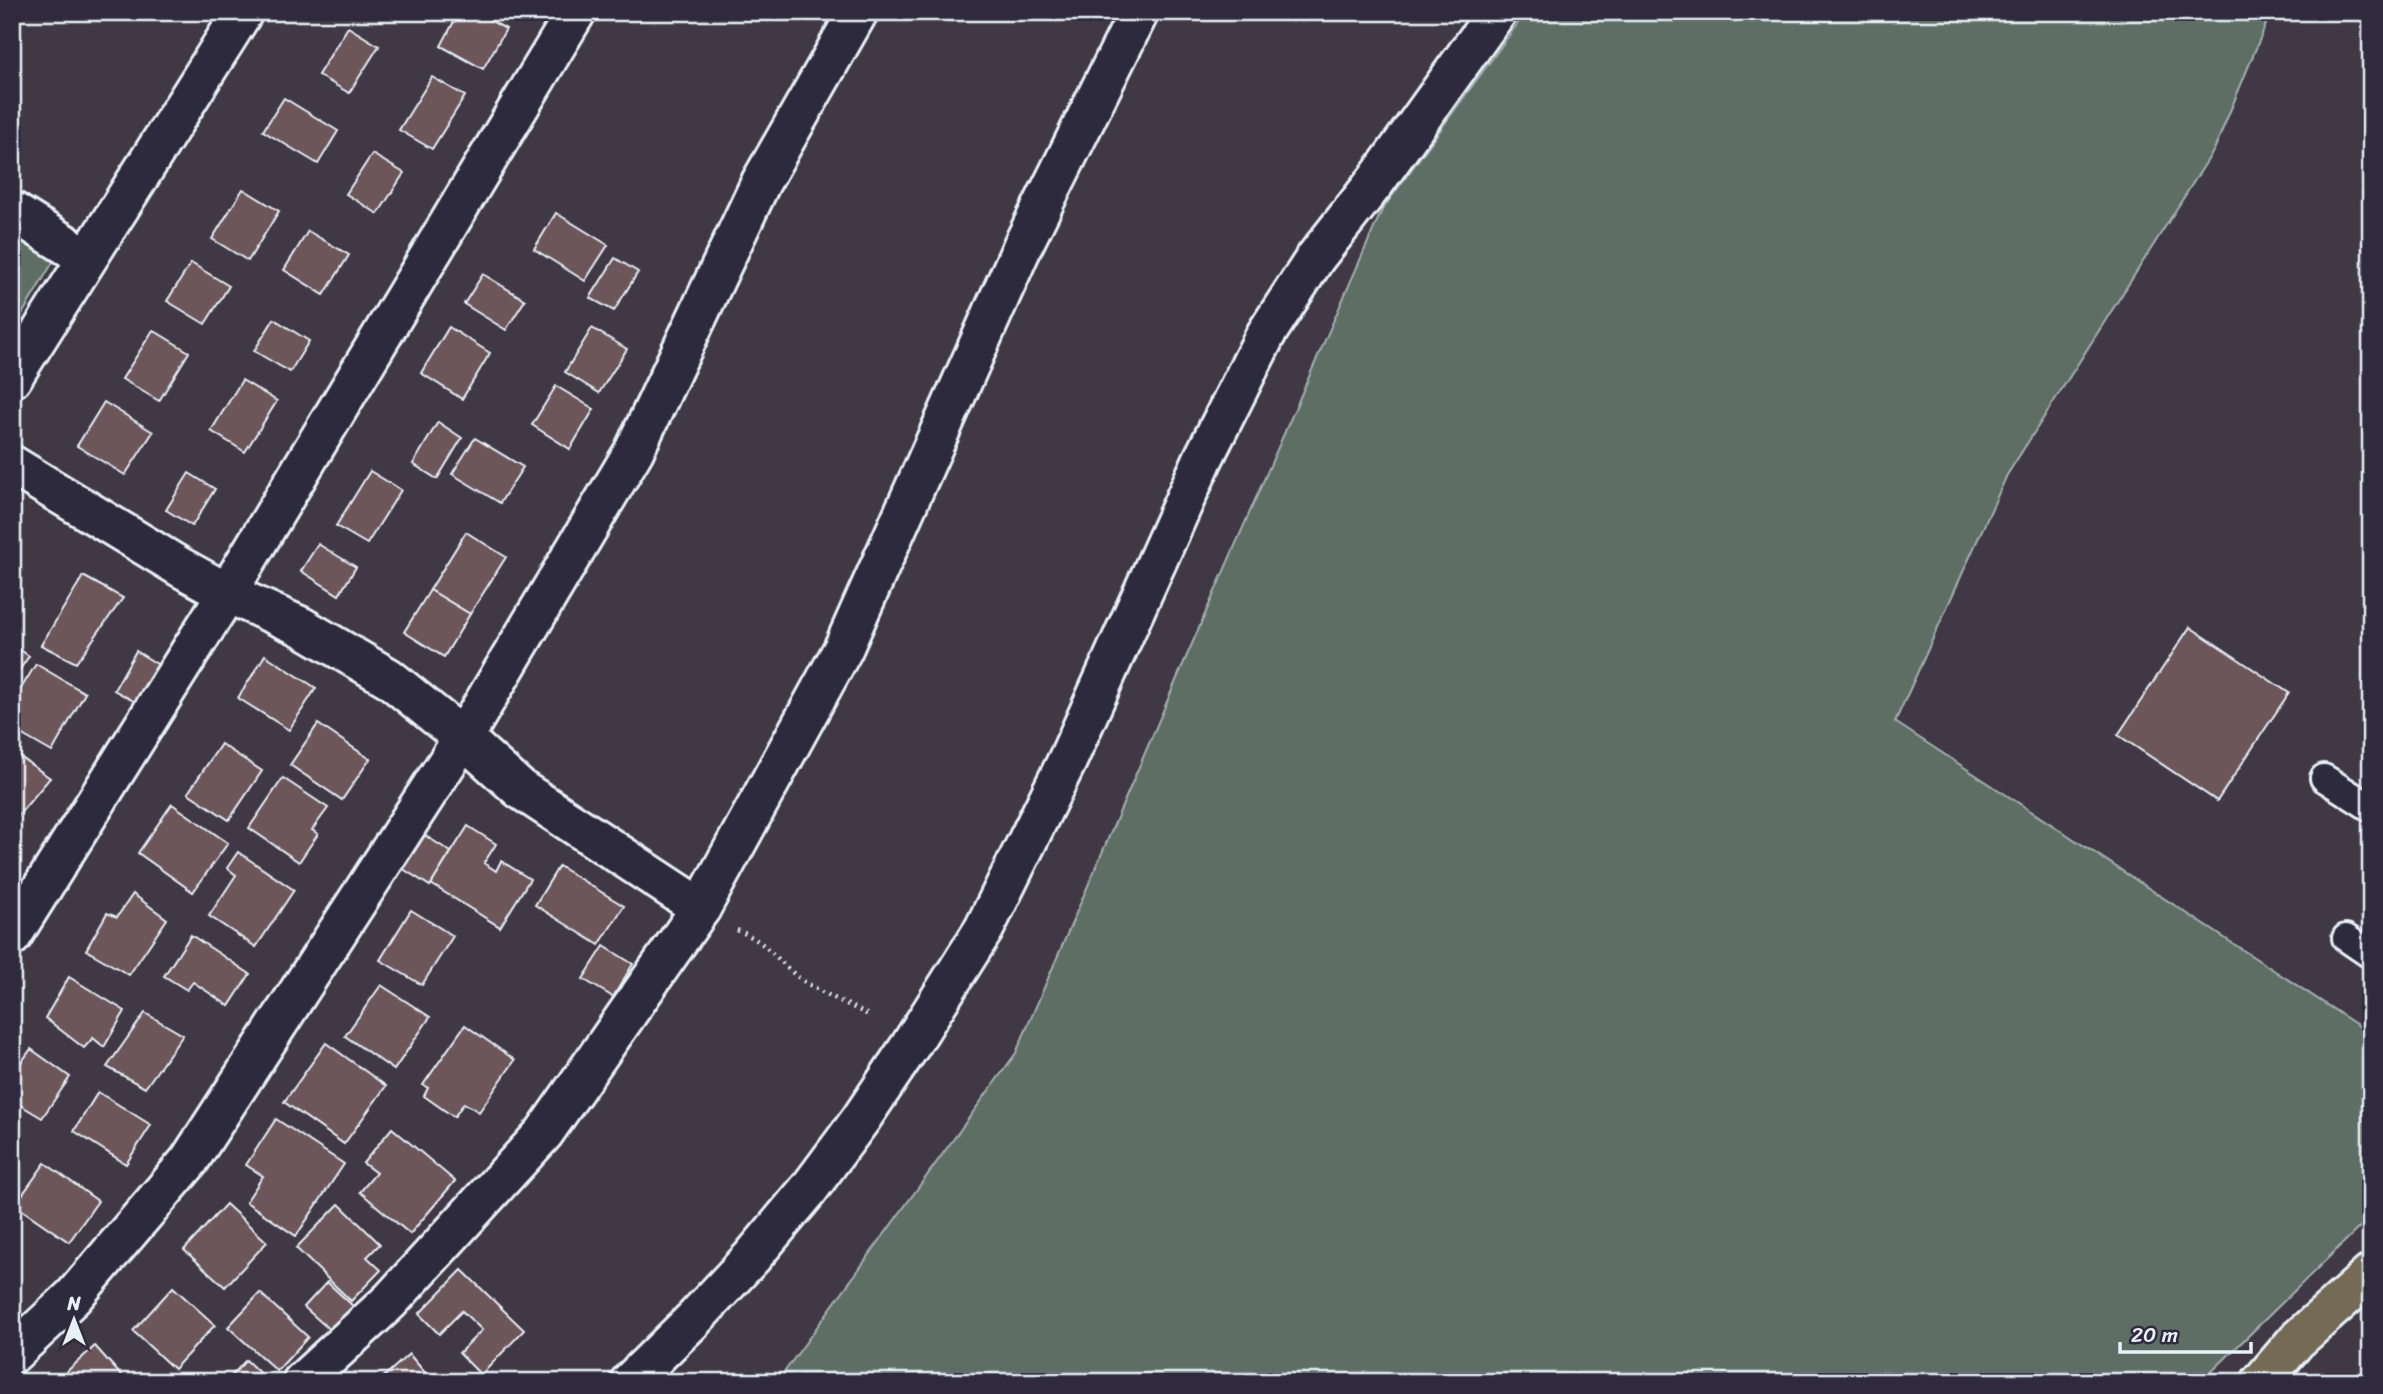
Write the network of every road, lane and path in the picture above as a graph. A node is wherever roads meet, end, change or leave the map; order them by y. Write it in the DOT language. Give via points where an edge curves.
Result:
graph roads {
  1 [pos="243,12"];
  2 [pos="576,12"];
  3 [pos="858,12"];
  4 [pos="1139,12"];
  5 [pos="1497,12"];
  6 [pos="12,211"];
  7 [pos="87,258"];
  8 [pos="12,378"];
  9 [pos="12,465"];
  10 [pos="227,593"];
  11 [pos="463,738"];
  12 [pos="2324,778"];
  13 [pos="2371,808"];
  14 [pos="701,908"];
  15 [pos="12,936"];
  16 [pos="2346,938"];
  17 [pos="2371,955"];
  18 [pos="870,1016"];
  19 [pos="2371,1274"];
  20 [pos="12,1354"];
  21 [pos="302,1382"];
  22 [pos="630,1382"];
  23 [pos="2262,1382"];
  1 -- 7 [label="street"];
  2 -- 10 [label="street"];
  3 -- 11 [label="street" via="761,182 634,451"];
  4 -- 14 [label="street" via="1023,244 842,649"];
  5 -- 22 [label="street" via="1316,257 1266,334 1203,459 1068,760 984,929 910,1046 809,1189 752,1257"];
  6 -- 7 [label="street"];
  7 -- 8 [label="street"];
  9 -- 10 [label="street"];
  10 -- 11 [label="street" via="300,626 388,678"];
  10 -- 15 [label="street"];
  11 -- 14 [label="street" via="520,789"];
  11 -- 20 [label="street" via="189,1161 73,1297"];
  12 -- 13 [label="lane"];
  14 -- 18 [label="path" via="721,924 772,950 801,979"];
  14 -- 21 [label="street" via="544,1133 390,1301"];
  16 -- 17 [label="lane"];
  19 -- 23 [label="main road" via="2297,1340"];
}
